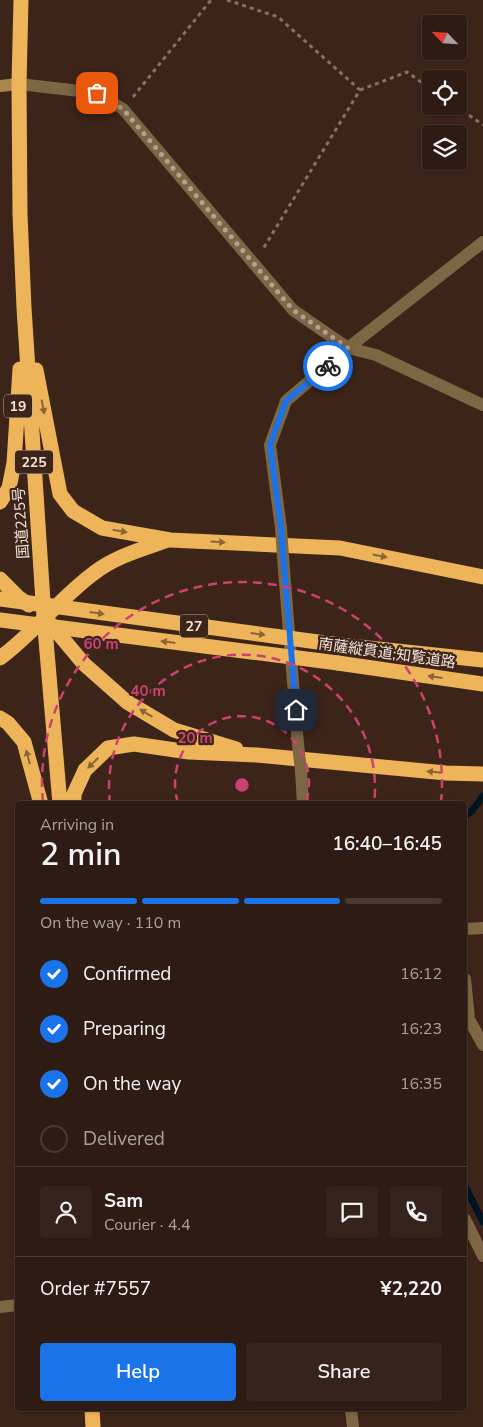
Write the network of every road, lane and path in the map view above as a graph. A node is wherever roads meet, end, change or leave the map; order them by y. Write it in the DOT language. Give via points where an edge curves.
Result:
graph roads {
  1 [pos="21,0"];
  2 [pos="211,0"];
  3 [pos="227,0"];
  4 [pos="422,83"];
  5 [pos="19,84"];
  6 [pos="0,86"];
  7 [pos="360,90"];
  8 [pos="123,109"];
  9 [pos="467,114"];
  10 [pos="483,126"];
  11 [pos="483,242"];
  12 [pos="254,264"];
  13 [pos="24,308"];
  14 [pos="348,348"];
  15 [pos="483,405"];
  16 [pos="0,502"];
  17 [pos="170,540"];
  18 [pos="483,577"];
  19 [pos="0,579"];
  20 [pos="0,599"];
  21 [pos="47,616"];
  22 [pos="0,620"];
  23 [pos="0,658"];
  24 [pos="483,660"];
  25 [pos="483,684"];
  26 [pos="0,718"];
  27 [pos="257,755"];
  28 [pos="483,774"];
  29 [pos="40,801"];
  30 [pos="60,801"];
  31 [pos="74,801"];
  32 [pos="303,801"];
  33 [pos="483,928"];
  34 [pos="467,929"];
  35 [pos="467,999"];
  36 [pos="483,1045"];
  37 [pos="467,1223"];
  38 [pos="483,1256"];
  39 [pos="15,1306"];
  40 [pos="0,1307"];
  41 [pos="92,1411"];
  42 [pos="351,1411"];
  43 [pos="93,1427"];
  44 [pos="353,1427"];
  1 -- 5 [label="highway, 国道225号 / 225"];
  2 -- 8 [label="path"];
  3 -- 7 [label="path" via="278,18"];
  4 -- 7 [label="path" via="407,72"];
  5 -- 6 [label="street"];
  5 -- 8 [label="street" via="97,93"];
  5 -- 13 [label="highway, 国道225号 / 225"];
  7 -- 12 [label="path"];
  8 -- 12 [label="street"];
  9 -- 10 [label="path"];
  11 -- 14 [label="street"];
  12 -- 14 [label="street" via="293,310"];
  13 -- 16 [label="highway, 19" via="14,463 9,488"];
  13 -- 17 [label="highway, one-way" via="60,494 73,511 102,528"];
  13 -- 21 [label="highway, 国道225号 / 225"];
  14 -- 15 [label="street" via="376,355"];
  14 -- 32 [label="street, bridge" via="286,401 270,445 281,528"];
  17 -- 18 [label="highway, one-way" via="340,548"];
  17 -- 21 [label="highway" via="122,556 94,572"];
  19 -- 21 [label="highway" via="19,598"];
  20 -- 21 [label="highway, bridge"];
  21 -- 22 [label="highway, bridge"];
  21 -- 23 [label="highway"];
  21 -- 24 [label="highway, 南薩縦貫道;知覧道路 / 27, one-way, bridge"];
  25 -- 21 [label="highway, 南薩縦貫道;知覧道路 / 27, one-way, bridge" via="338,664"];
  27 -- 21 [label="highway, one-way" via="174,730 127,702 84,664"];
  21 -- 30 [label="highway, 国道225号 / 225"];
  29 -- 26 [label="highway, one-way" via="24,742"];
  28 -- 27 [label="highway, one-way"];
  27 -- 31 [label="highway, one-way" via="189,752 134,744 108,748 85,770"];
  33 -- 34 [label="street"];
  35 -- 36 [label="street" via="469,1019"];
  37 -- 38 [label="street"];
  39 -- 40 [label="street"];
  41 -- 43 [label="highway"];
  42 -- 44 [label="street"];
}
